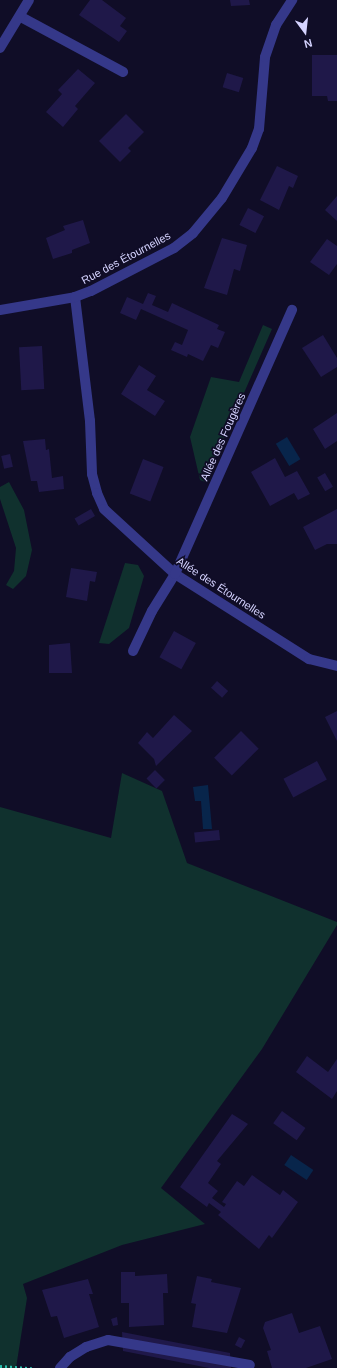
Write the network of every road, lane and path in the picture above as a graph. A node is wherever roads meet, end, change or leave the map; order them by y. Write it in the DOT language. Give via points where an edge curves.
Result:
graph roads {
  1 [pos="29,0"];
  2 [pos="292,0"];
  3 [pos="21,17"];
  4 [pos="0,48"];
  5 [pos="123,72"];
  6 [pos="75,297"];
  7 [pos="0,310"];
  8 [pos="292,310"];
  9 [pos="175,574"];
  10 [pos="133,651"];
  11 [pos="337,666"];
  12 [pos="250,1365"];
  13 [pos="0,1366"];
  14 [pos="32,1368"];
  15 [pos="60,1368"];
  1 -- 3 [label="street"];
  2 -- 6 [label="street, Rue des Étournelles" via="276,24 266,57 256,138 247,160 222,198 194,233 174,248"];
  3 -- 4 [label="street"];
  3 -- 5 [label="street"];
  6 -- 7 [label="street, Rue des Étournelles"];
  6 -- 9 [label="street, Allée des Étournelles" via="90,421 91,461 97,493 109,515"];
  8 -- 9 [label="street, Allée des Fougères"];
  9 -- 10 [label="street, Allée des Fougères" via="152,611"];
  9 -- 11 [label="street, Allée des Étournelles" via="309,659"];
  12 -- 15 [label="street" via="108,1340 86,1347 70,1357"];
  13 -- 14 [label="path"];
}
